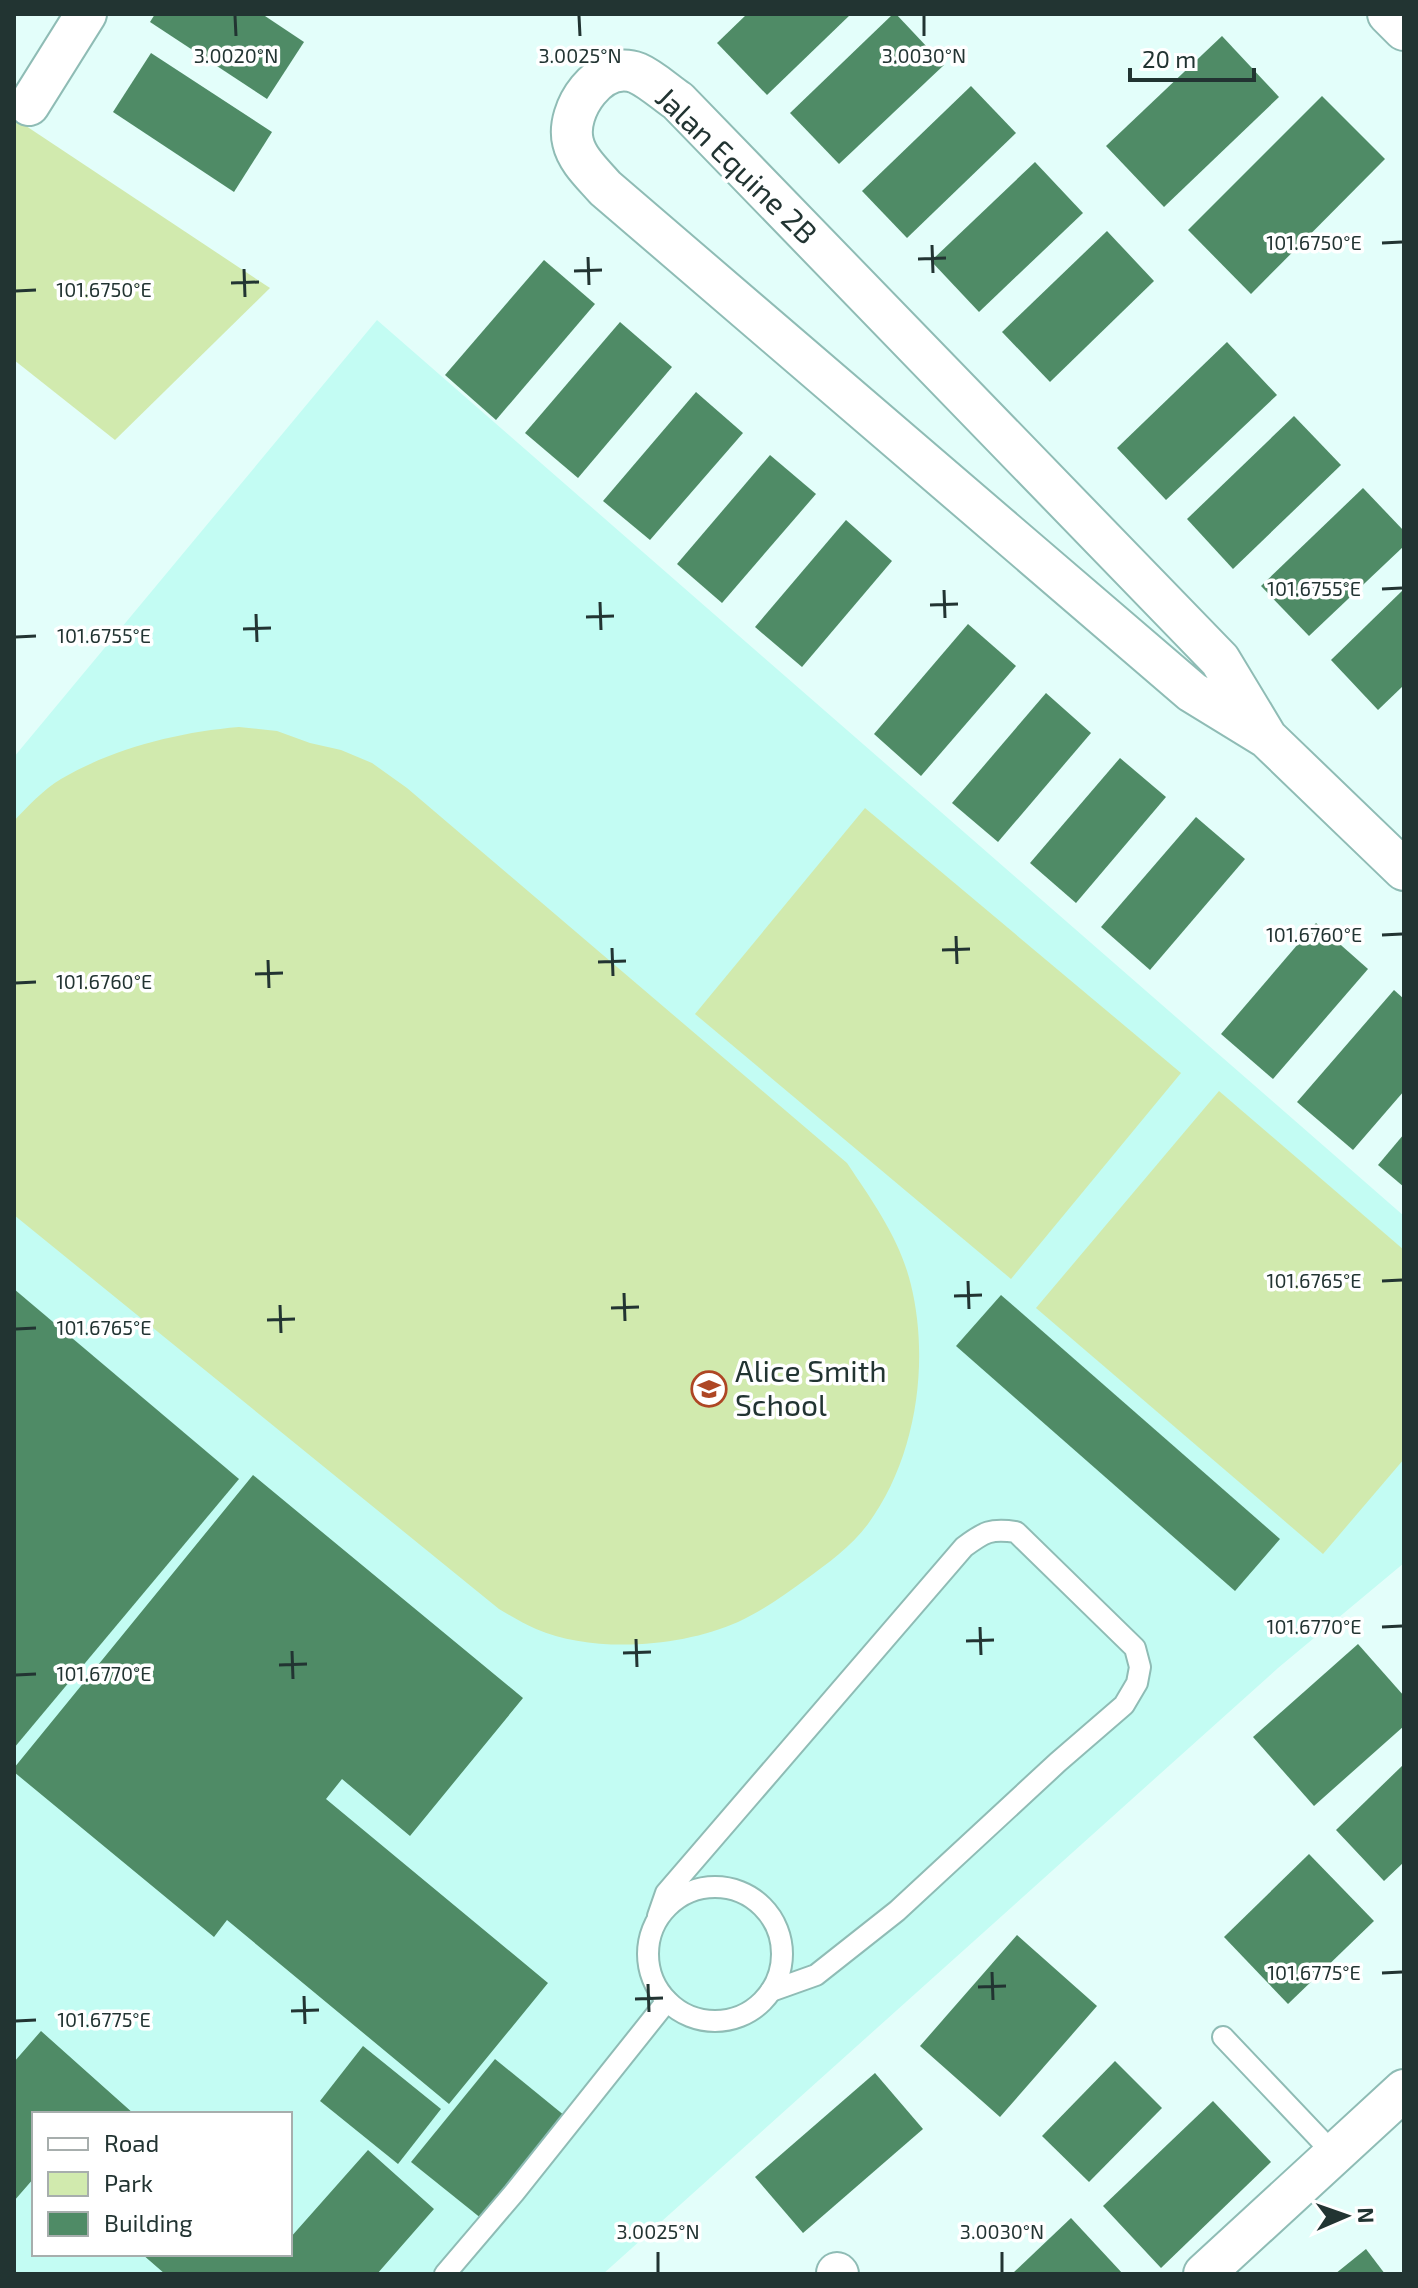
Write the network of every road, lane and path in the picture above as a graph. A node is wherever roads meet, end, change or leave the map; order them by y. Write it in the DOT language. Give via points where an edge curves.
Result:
graph roads {
  1 [pos="86,14"];
  2 [pos="1388,14"];
  3 [pos="1404,30"];
  4 [pos="29,105"];
  5 [pos="1267,738"];
  6 [pos="1404,870"];
  7 [pos="658,1916"];
  8 [pos="771,1991"];
  9 [pos="667,2001"];
  10 [pos="1223,2037"];
  11 [pos="1404,2090"];
  12 [pos="1334,2154"];
  13 [pos="445,2274"];
  14 [pos="1204,2274"];
  1 -- 4 [label="street"];
  2 -- 3 [label="street"];
  5 -- 5 [label="street, Jalan Equine 2B" via="1192,692 605,188 573,144 571,122 582,96 605,76 636,72 678,101 1220,660"];
  5 -- 6 [label="street, Jalan Equine 2B"];
  7 -- 8 [label="lane" via="677,1896 701,1887 728,1886 752,1897 771,1915 782,1940 781,1967"];
  7 -- 8 [label="lane" via="666,1893 964,1547 996,1529 1016,1532 1135,1648 1137,1683 1124,1705 897,1911 816,1975"];
  7 -- 9 [label="lane" via="648,1940 648,1967"];
  8 -- 9 [label="lane" via="752,2010 728,2021 701,2021"];
  9 -- 13 [label="lane"];
  10 -- 12 [label="lane"];
  11 -- 12 [label="street"];
  12 -- 14 [label="street"];
}
